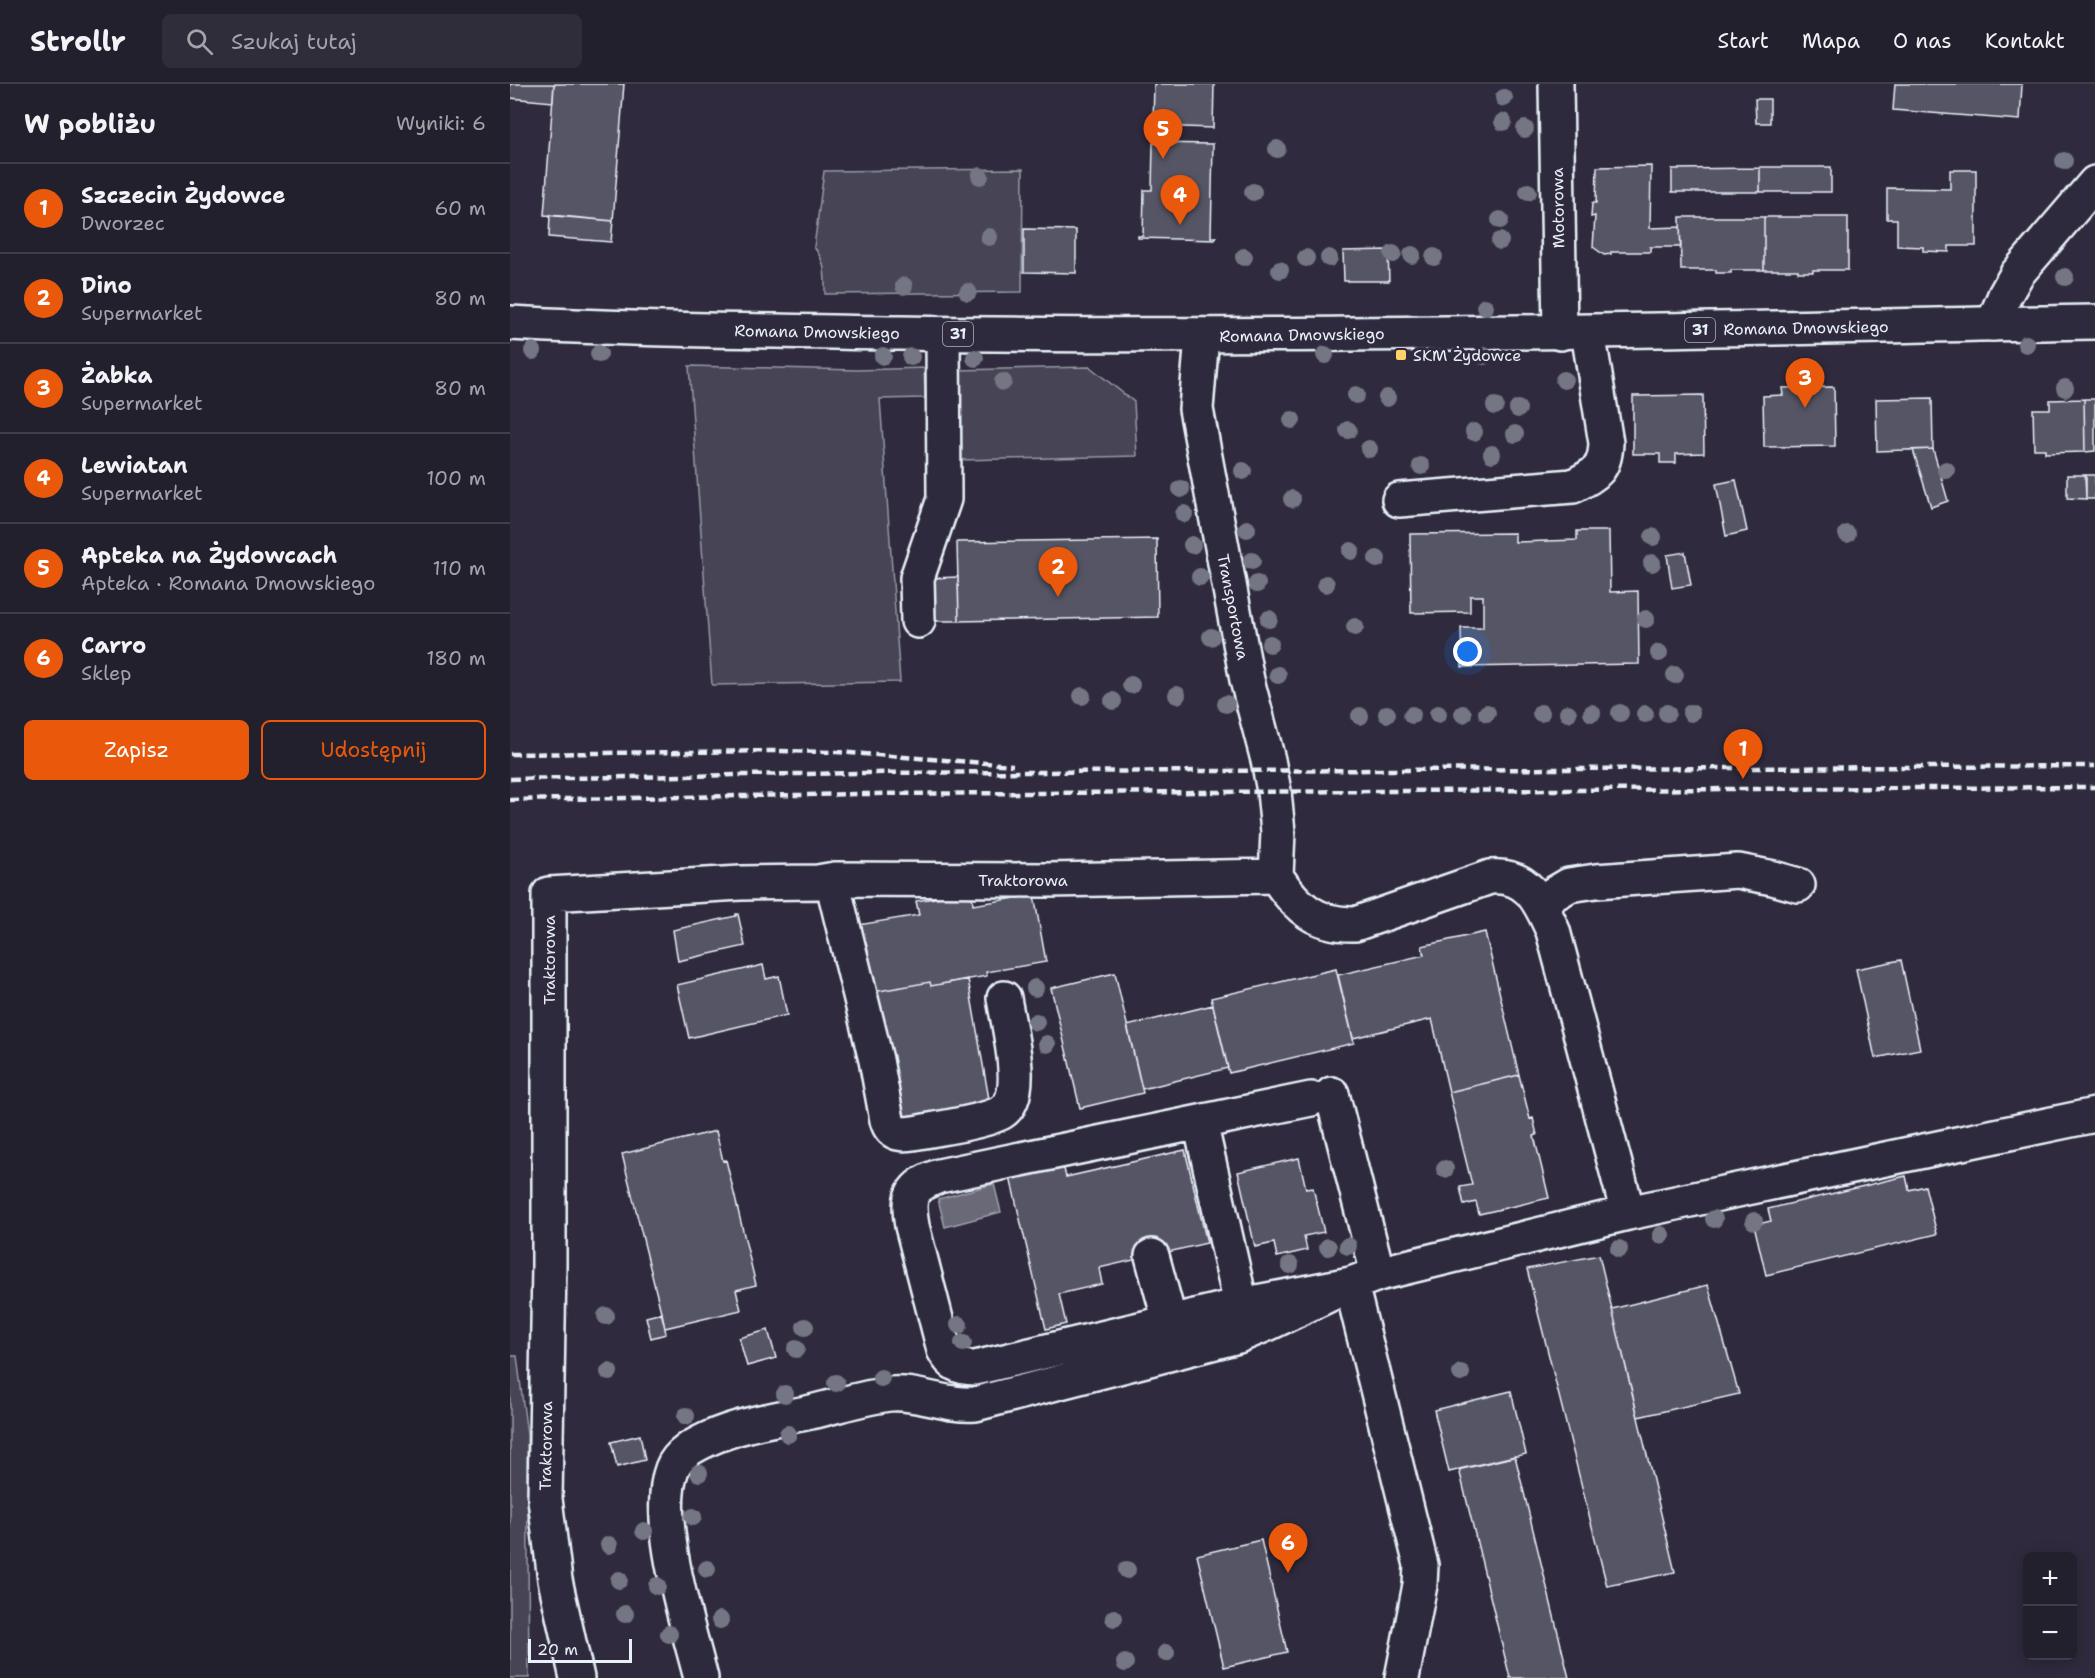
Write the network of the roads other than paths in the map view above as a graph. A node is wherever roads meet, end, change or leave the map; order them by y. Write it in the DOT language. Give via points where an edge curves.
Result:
graph roads {
  1 [pos="1556,84"];
  2 [pos="2095,183"];
  3 [pos="2095,322"];
  4 [pos="510,323"];
  5 [pos="1994,324"];
  6 [pos="1574,332"];
  7 [pos="943,334"];
  8 [pos="1202,336"];
  9 [pos="1399,500"];
  10 [pos="918,621"];
  11 [pos="1276,876"];
  12 [pos="835,879"];
  13 [pos="1798,885"];
  14 [pos="1540,902"];
  15 [pos="1004,998"];
  16 [pos="2095,1115"];
  17 [pos="1200,1122"];
  18 [pos="1628,1213"];
  19 [pos="1152,1256"];
  20 [pos="1365,1279"];
  21 [pos="1241,1305"];
  22 [pos="1170,1322"];
  23 [pos="577,1678"];
  24 [pos="701,1678"];
  25 [pos="1402,1678"];
  1 -- 6 [label="main road, Motorowa"];
  2 -- 5 [label="main road" via="2016,274"];
  3 -- 5 [label="main road, Romana Dmowskiego / 31"];
  4 -- 7 [label="main road, Romana Dmowskiego / 31"];
  5 -- 6 [label="main road, Romana Dmowskiego / 31"];
  6 -- 8 [label="main road, Romana Dmowskiego / 31"];
  6 -- 9 [label="main road, Motorowa" via="1606,443 1605,460 1595,474 1573,486"];
  7 -- 8 [label="main road, Romana Dmowskiego / 31"];
  7 -- 10 [label="main road" via="944,499 918,578"];
  8 -- 11 [label="main road, Transportowa" via="1196,409 1247,680 1274,791 1278,832"];
  11 -- 12 [label="main road, Traktorowa"];
  11 -- 14 [label="main road" via="1305,910 1321,920 1339,924 1355,924 1490,877 1514,880 1527,887"];
  12 -- 15 [label="main road" via="887,1120 894,1132 901,1135 994,1116 1009,1106 1016,1075"];
  12 -- 23 [label="main road, Traktorowa" via="549,894 545,1499 555,1580"];
  13 -- 14 [label="main road" via="1738,872 1596,881 1569,885"];
  14 -- 18 [label="main road" via="1553,931"];
  16 -- 18 [label="main road"];
  17 -- 20 [label="main road" via="1322,1096"];
  17 -- 21 [label="main road"];
  17 -- 22 [label="main road" via="939,1176 915,1188 909,1207 944,1350 956,1365 975,1368"];
  18 -- 20 [label="main road"];
  19 -- 22 [label="main road"];
  20 -- 21 [label="main road"];
  20 -- 24 [label="main road" via="1238,1336 975,1404 891,1394 740,1427 689,1449 672,1470 666,1503 671,1557"];
  20 -- 25 [label="main road" via="1421,1565"];
  21 -- 22 [label="main road"];
}
